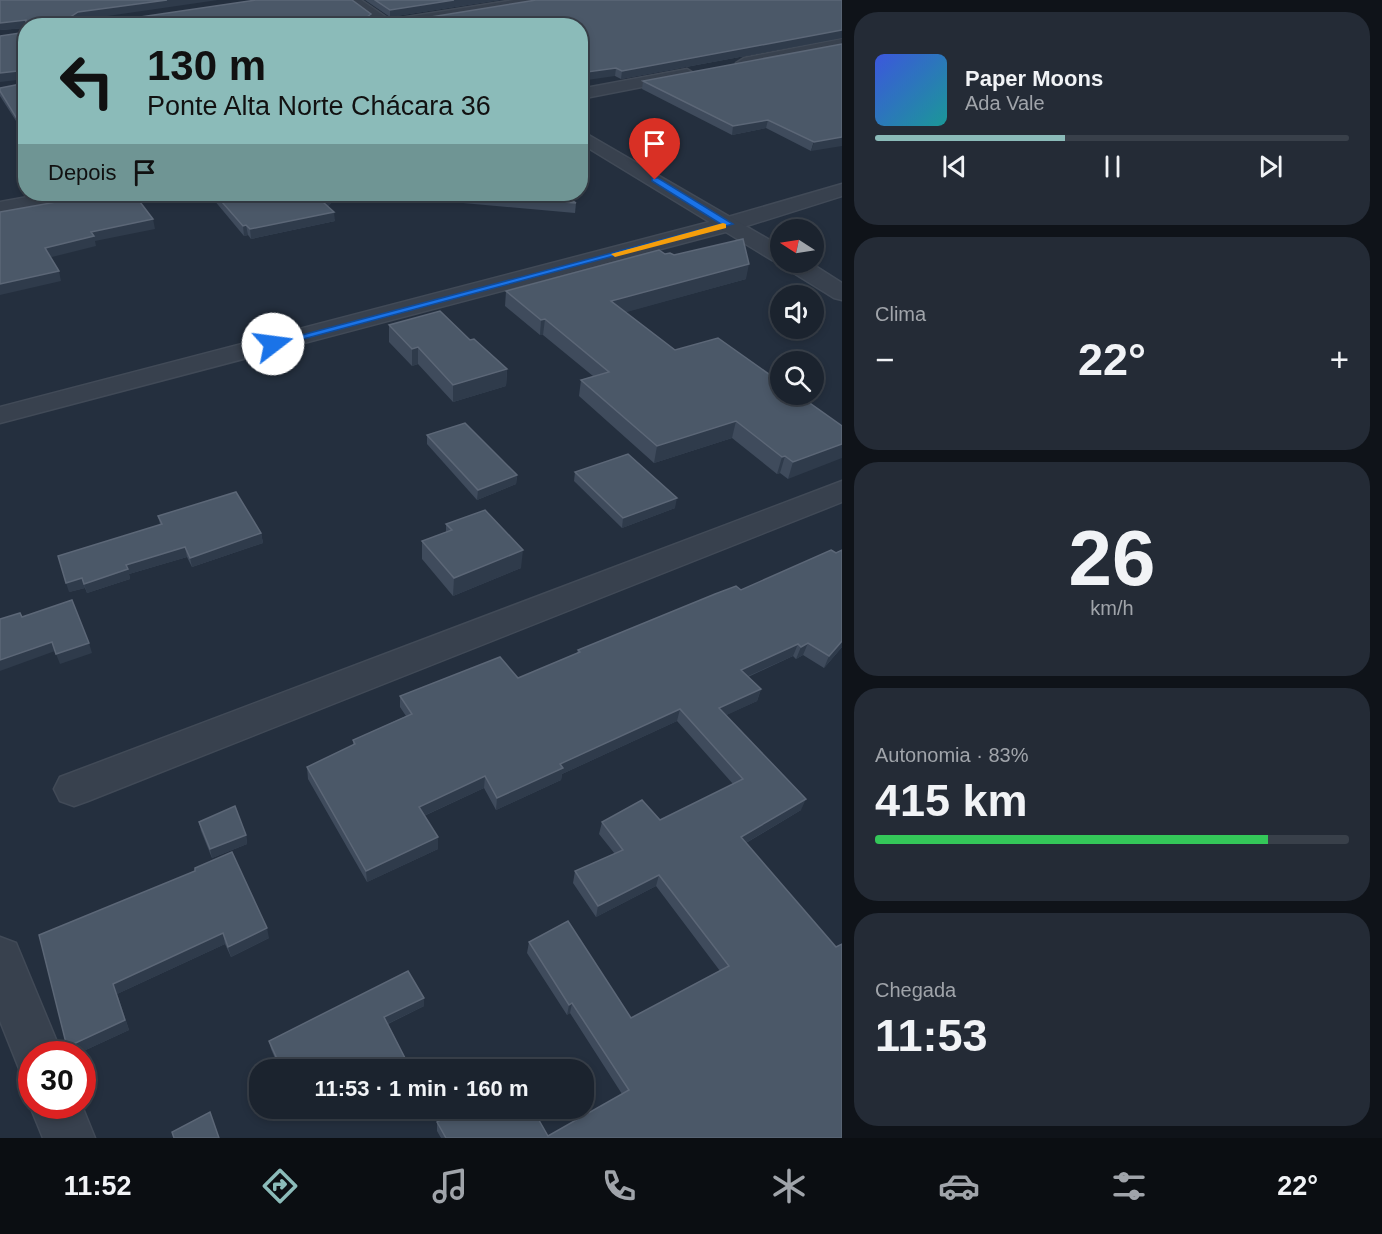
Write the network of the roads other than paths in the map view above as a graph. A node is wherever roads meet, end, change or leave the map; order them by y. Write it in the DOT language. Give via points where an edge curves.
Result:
graph roads {
  1 [pos="352,0"];
  2 [pos="541,0"];
  3 [pos="376,18"];
  4 [pos="429,18"];
  5 [pos="842,44"];
  6 [pos="728,66"];
  7 [pos="706,70"];
  8 [pos="588,92"];
  9 [pos="588,140"];
  10 [pos="842,190"];
  11 [pos="36,201"];
  12 [pos="0,208"];
  13 [pos="729,224"];
  14 [pos="770,249"];
  15 [pos="810,273"];
  16 [pos="842,293"];
  17 [pos="0,415"];
  18 [pos="842,491"];
  19 [pos="74,789"];
  20 [pos="0,959"];
  21 [pos="32,1041"];
  22 [pos="61,1119"];
  23 [pos="69,1138"];
  1 -- 3 [label="street"];
  2 -- 4 [label="street"];
  5 -- 6 [label="street"];
  7 -- 8 [label="street"];
  9 -- 13 [label="street"];
  10 -- 13 [label="street"];
  11 -- 12 [label="street"];
  13 -- 14 [label="street"];
  13 -- 17 [label="street"];
  15 -- 16 [label="street"];
  18 -- 19 [label="street"];
  20 -- 21 [label="street"];
  22 -- 23 [label="street"];
}
